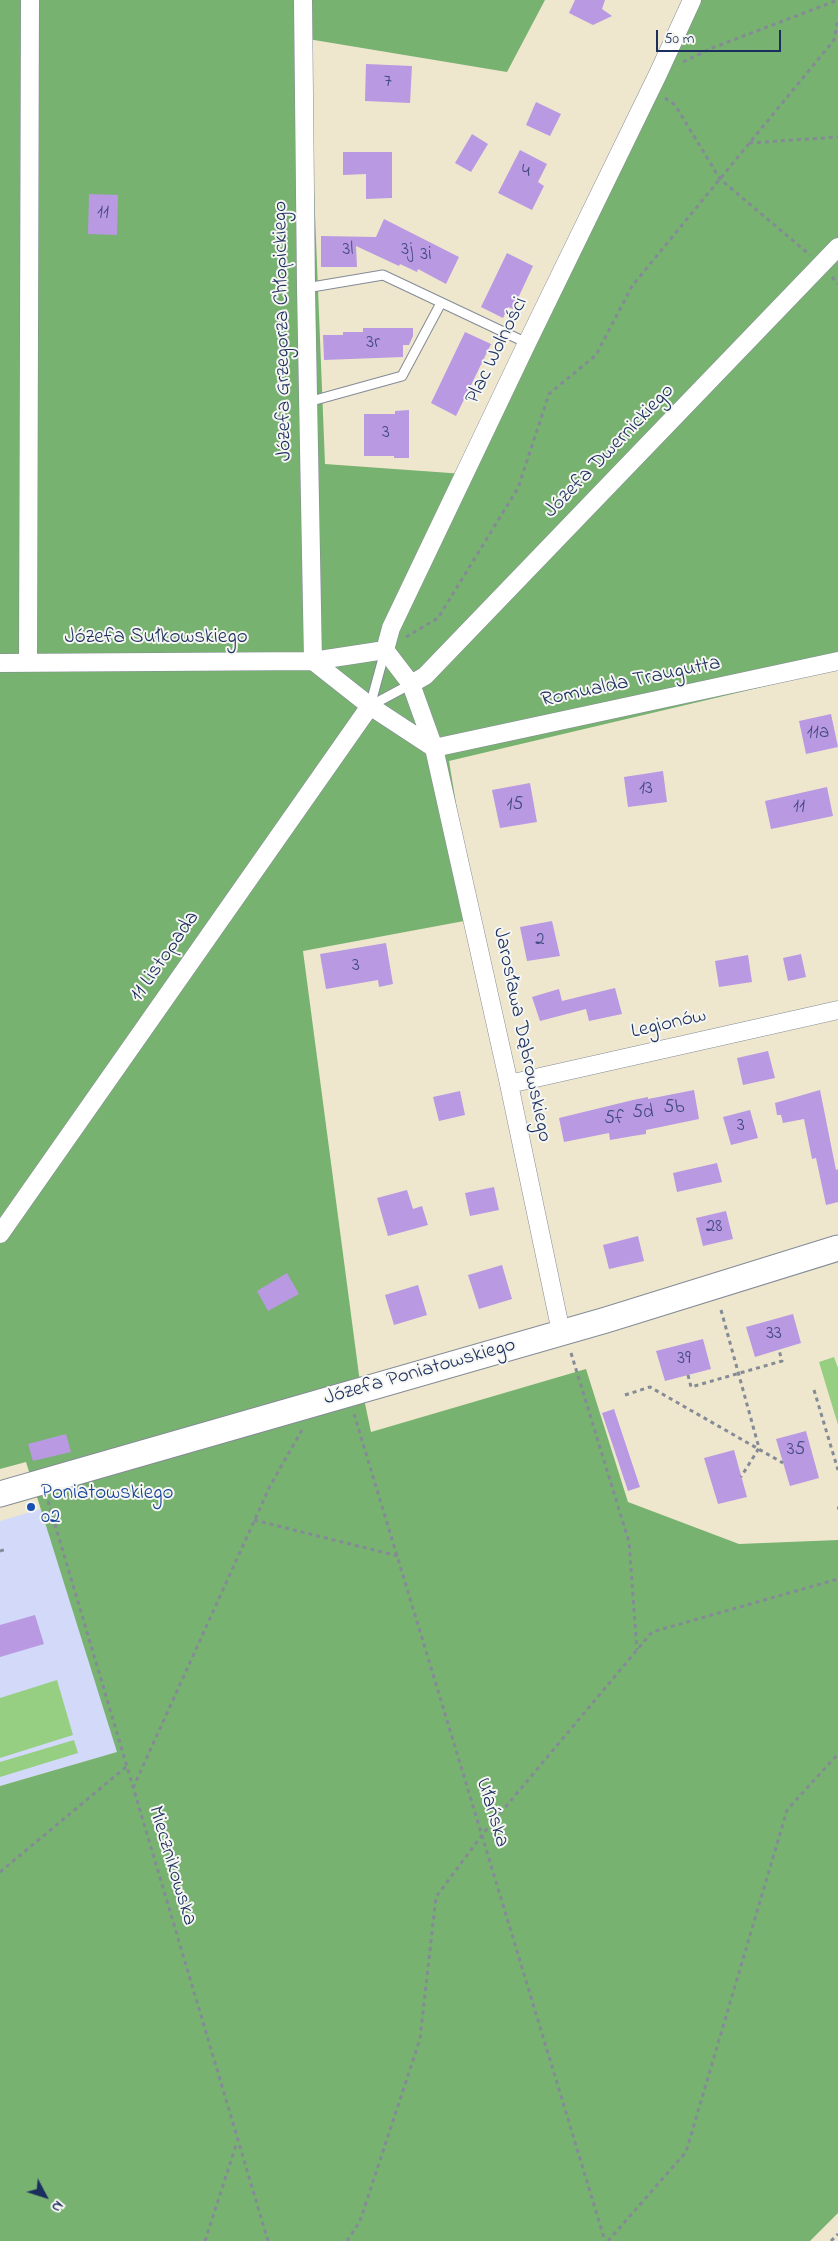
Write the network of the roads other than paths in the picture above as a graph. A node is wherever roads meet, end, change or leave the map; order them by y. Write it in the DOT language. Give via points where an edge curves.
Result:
graph roads {
  1 [pos="30,0"];
  2 [pos="303,0"];
  3 [pos="692,0"];
  4 [pos="838,247"];
  5 [pos="306,288"];
  6 [pos="441,302"];
  7 [pos="527,344"];
  8 [pos="308,402"];
  9 [pos="385,650"];
  10 [pos="313,661"];
  11 [pos="838,661"];
  12 [pos="0,662"];
  13 [pos="28,662"];
  14 [pos="411,684"];
  15 [pos="370,706"];
  16 [pos="434,748"];
  17 [pos="838,1010"];
  18 [pos="509,1084"];
  19 [pos="0,1234"];
  20 [pos="838,1248"];
  21 [pos="566,1343"];
  22 [pos="0,1494"];
  1 -- 13 [label="street"];
  2 -- 5 [label="street, Józefa Grzegorza Chłopickiego"];
  3 -- 7 [label="street, Plac Wolności"];
  4 -- 14 [label="street, Józefa Dwernickiego" via="425,676"];
  5 -- 6 [label="lane" via="382,275"];
  5 -- 8 [label="street, Józefa Grzegorza Chłopickiego"];
  6 -- 7 [label="lane"];
  6 -- 8 [label="lane" via="402,376"];
  7 -- 9 [label="street, Plac Wolności" via="391,628"];
  8 -- 10 [label="street, Józefa Grzegorza Chłopickiego"];
  9 -- 10 [label="street, Józefa Sułkowskiego"];
  9 -- 14 [label="street"];
  9 -- 15 [label="lane"];
  10 -- 13 [label="street, Józefa Sułkowskiego"];
  10 -- 15 [label="street"];
  11 -- 16 [label="street, Romualda Traugutta"];
  12 -- 13 [label="street, Józefa Sułkowskiego"];
  14 -- 15 [label="lane"];
  14 -- 16 [label="street, Jarosława Dąbrowskiego"];
  15 -- 16 [label="street"];
  15 -- 19 [label="street, 11 Listopada"];
  16 -- 18 [label="street, Jarosława Dąbrowskiego"];
  17 -- 18 [label="street, Legionów"];
  18 -- 21 [label="street, Jarosława Dąbrowskiego"];
  20 -- 21 [label="street, Józefa Poniatowskiego"];
  21 -- 22 [label="street, Józefa Poniatowskiego" via="348,1394"];
}
